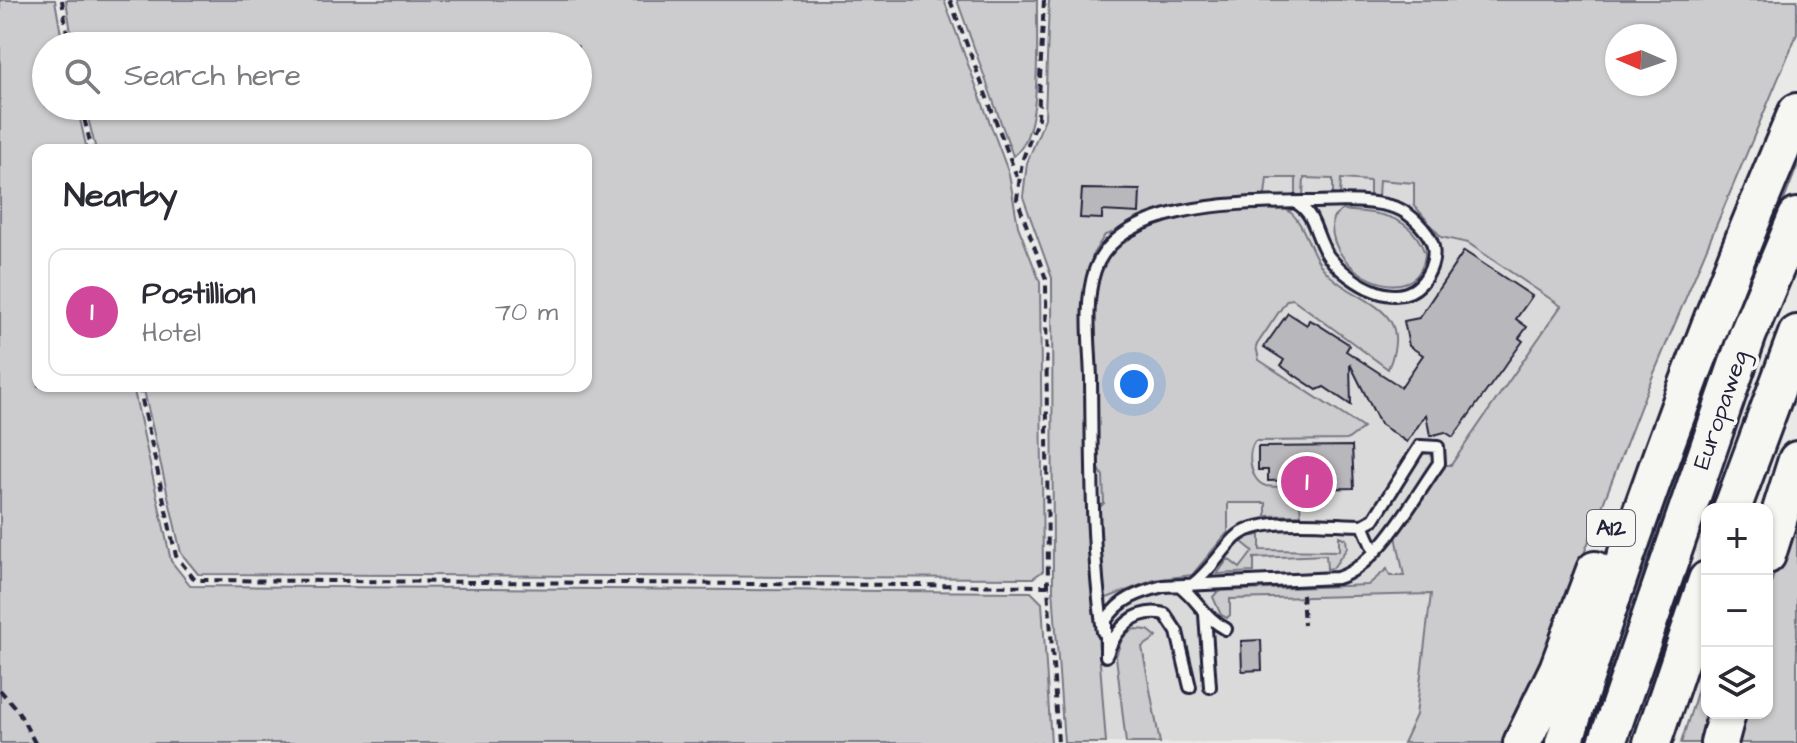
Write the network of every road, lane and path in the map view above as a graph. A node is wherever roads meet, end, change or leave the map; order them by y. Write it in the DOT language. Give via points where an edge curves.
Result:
graph roads {
  1 [pos="62,0"];
  2 [pos="950,0"];
  3 [pos="1044,0"];
  4 [pos="67,32"];
  5 [pos="1797,112"];
  6 [pos="84,120"];
  7 [pos="90,144"];
  8 [pos="1018,179"];
  9 [pos="1295,202"];
  10 [pos="1797,217"];
  11 [pos="1711,319"];
  12 [pos="1797,334"];
  13 [pos="140,392"];
  14 [pos="1797,460"];
  15 [pos="1734,503"];
  16 [pos="1363,525"];
  17 [pos="1773,536"];
  18 [pos="1374,551"];
  19 [pos="1193,584"];
  20 [pos="1048,586"];
  21 [pos="1180,586"];
  22 [pos="1302,598"];
  23 [pos="1701,598"];
  24 [pos="1205,614"];
  25 [pos="1304,625"];
  26 [pos="1226,629"];
  27 [pos="1103,632"];
  28 [pos="1190,687"];
  29 [pos="1210,687"];
  30 [pos="0,690"];
  31 [pos="1725,719"];
  32 [pos="35,743"];
  33 [pos="1058,743"];
  34 [pos="1522,743"];
  35 [pos="1564,743"];
  36 [pos="1607,743"];
  37 [pos="1652,743"];
  38 [pos="1719,743"];
  1 -- 4 [label="path"];
  2 -- 8 [label="path"];
  3 -- 8 [label="path" via="1038,118"];
  5 -- 11 [label="highway, A12"];
  6 -- 7 [label="path"];
  8 -- 20 [label="path" via="1017,199 1046,279"];
  9 -- 9 [label="lane" via="1377,204 1406,212 1431,240 1434,251 1427,275 1398,295 1366,288 1327,255 1310,213"];
  9 -- 27 [label="lane" via="1229,204 1169,215 1120,238 1095,270 1090,307 1093,513"];
  10 -- 36 [label="highway, Europaweg" via="1748,334"];
  11 -- 34 [label="highway, A12" via="1656,410 1558,669"];
  11 -- 35 [label="highway, A12" via="1621,563"];
  12 -- 15 [label="highway, Europaweg"];
  13 -- 20 [label="path" via="176,556 195,580"];
  14 -- 17 [label="highway"];
  16 -- 18 [label="lane"];
  16 -- 18 [label="lane" via="1374,519 1420,446 1438,447 1439,463"];
  16 -- 19 [label="lane" via="1249,529"];
  18 -- 19 [label="lane" via="1351,574 1337,578"];
  19 -- 21 [label="lane"];
  20 -- 33 [label="path"];
  21 -- 24 [label="lane"];
  21 -- 27 [label="lane" via="1124,599"];
  22 -- 25 [label="path"];
  23 -- 37 [label="highway"];
  24 -- 26 [label="lane"];
  24 -- 29 [label="lane"];
  27 -- 28 [label="lane" via="1106,656 1112,639 1134,616 1165,614 1177,632"];
  30 -- 32 [label="path"];
  31 -- 38 [label="highway"];
}
